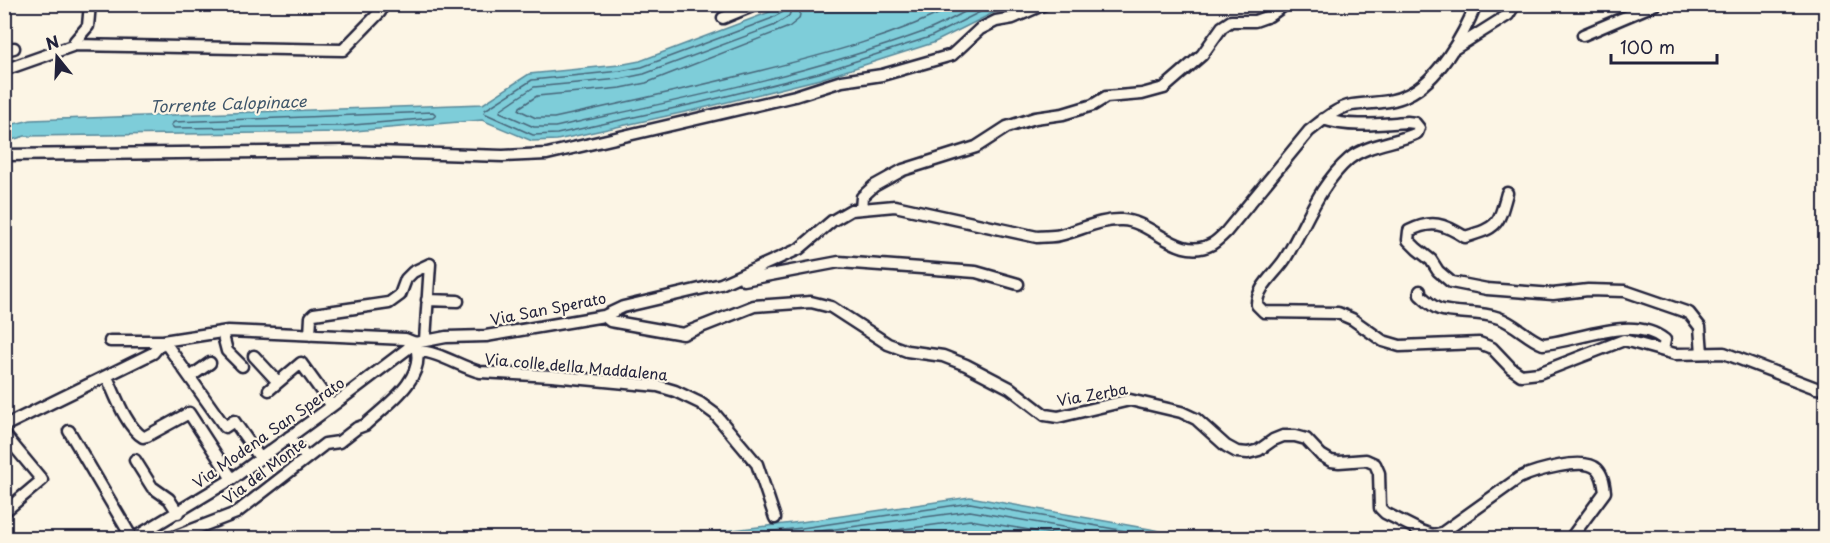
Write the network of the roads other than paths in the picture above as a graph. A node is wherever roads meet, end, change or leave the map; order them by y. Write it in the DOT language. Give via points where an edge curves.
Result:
graph roads {
  1 [pos="90,4"];
  2 [pos="379,4"];
  3 [pos="757,4"];
  4 [pos="1046,4"];
  5 [pos="1286,4"];
  6 [pos="1476,4"];
  7 [pos="1515,4"];
  8 [pos="1656,4"];
  9 [pos="723,18"];
  10 [pos="1583,35"];
  11 [pos="75,45"];
  12 [pos="1452,51"];
  13 [pos="4,70"];
  14 [pos="1323,119"];
  15 [pos="4,155"];
  16 [pos="1507,193"];
  17 [pos="861,209"];
  18 [pos="722,284"];
  19 [pos="1018,284"];
  20 [pos="1420,291"];
  21 [pos="428,300"];
  22 [pos="458,301"];
  23 [pos="604,316"];
  24 [pos="222,332"];
  25 [pos="310,335"];
  26 [pos="110,341"];
  27 [pos="163,341"];
  28 [pos="419,345"];
  29 [pos="1663,350"];
  30 [pos="1702,353"];
  31 [pos="254,356"];
  32 [pos="210,363"];
  33 [pos="242,366"];
  34 [pos="107,377"];
  35 [pos="190,377"];
  36 [pos="278,382"];
  37 [pos="1826,389"];
  38 [pos="269,390"];
  39 [pos="332,406"];
  40 [pos="4,426"];
  41 [pos="69,430"];
  42 [pos="4,434"];
  43 [pos="290,437"];
  44 [pos="260,458"];
  45 [pos="307,458"];
  46 [pos="135,460"];
  47 [pos="232,479"];
  48 [pos="4,512"];
  49 [pos="178,513"];
  50 [pos="774,518"];
  51 [pos="133,538"];
  52 [pos="171,538"];
  53 [pos="1571,538"];
  1 -- 11 [label="street" via="88,26"];
  2 -- 11 [label="street" via="380,12 343,50"];
  3 -- 9 [label="street"];
  4 -- 15 [label="street" via="980,29 952,55 547,154 345,151"];
  5 -- 17 [label="street" via="1269,16 1255,21 1231,21 1222,27 1202,55 1164,88 1106,97 1093,105 1007,127 976,147 903,170 874,186 862,197"];
  6 -- 12 [label="street"];
  7 -- 12 [label="street" via="1508,15"];
  8 -- 10 [label="street"];
  11 -- 13 [label="street"];
  12 -- 14 [label="street" via="1425,83 1407,95 1351,105"];
  14 -- 17 [label="street" via="1226,232 1211,245 1196,248 1174,245 1138,223 1124,220 1107,220 1058,236 1037,237 895,206"];
  14 -- 29 [label="street" via="1345,124 1407,122 1419,128 1408,138 1365,150 1333,175 1285,259 1257,296 1257,305 1264,312 1338,313 1383,341 1400,346 1479,343 1492,348 1521,375 1539,374 1624,340"];
  16 -- 30 [label="street" via="1499,221 1488,230 1465,237 1436,224 1422,224 1408,231 1408,240 1450,282 1553,294 1625,291 1689,313 1700,327"];
  17 -- 18 [label="street" via="832,220 799,249"];
  18 -- 19 [label="street" via="839,262 976,272"];
  18 -- 23 [label="street, Via San Sperato" via="623,307"];
  20 -- 29 [label="street" via="1438,309 1482,312 1543,344 1612,330 1640,330 1657,333 1665,340"];
  21 -- 22 [label="street"];
  21 -- 25 [label="street, Via del Monte" via="430,264 413,272 400,294 389,303 314,314"];
  21 -- 28 [label="street, Via del Monte"];
  23 -- 28 [label="street, Via San Sperato" via="486,336 446,337"];
  23 -- 53 [label="street, Via Zerba" via="610,321 683,334 754,306 811,302 831,307 888,344 966,365 1010,388 1045,415 1058,417 1130,400 1196,419 1238,452 1259,450 1283,436 1295,436 1306,439 1331,461 1366,460 1375,464 1379,473 1380,508 1432,535 1442,533 1528,473 1588,464 1597,470 1605,492"];
  24 -- 25 [label="street"];
  24 -- 27 [label="street"];
  24 -- 33 [label="street" via="227,351"];
  25 -- 28 [label="street" via="405,339"];
  26 -- 27 [label="street"];
  27 -- 34 [label="street" via="153,353"];
  27 -- 35 [label="street"];
  28 -- 39 [label="street, Via Modena San Sperato"];
  28 -- 45 [label="street, Via del Monte" via="411,381 365,425 339,442 325,444"];
  28 -- 50 [label="street, Via colle della Maddalena" via="480,372 658,386 700,403 715,414 757,464"];
  29 -- 30 [label="street" via="1675,354"];
  30 -- 37 [label="street" via="1724,353"];
  31 -- 36 [label="street"];
  32 -- 35 [label="street"];
  34 -- 40 [label="street"];
  34 -- 47 [label="street" via="136,434 147,436 189,413"];
  35 -- 44 [label="street" via="225,427 234,421"];
  36 -- 38 [label="street"];
  36 -- 39 [label="street" via="301,363"];
  39 -- 43 [label="street, Via Modena San Sperato"];
  41 -- 51 [label="street"];
  42 -- 48 [label="street" via="42,480"];
  43 -- 44 [label="street, Via Modena San Sperato"];
  43 -- 45 [label="street"];
  44 -- 47 [label="street, Via Modena San Sperato"];
  45 -- 52 [label="street, Via del Monte" via="236,513"];
  46 -- 49 [label="street" via="152,488 169,499"];
  47 -- 49 [label="street, Via Modena San Sperato"];
  49 -- 51 [label="street, Via Modena San Sperato"];
}
